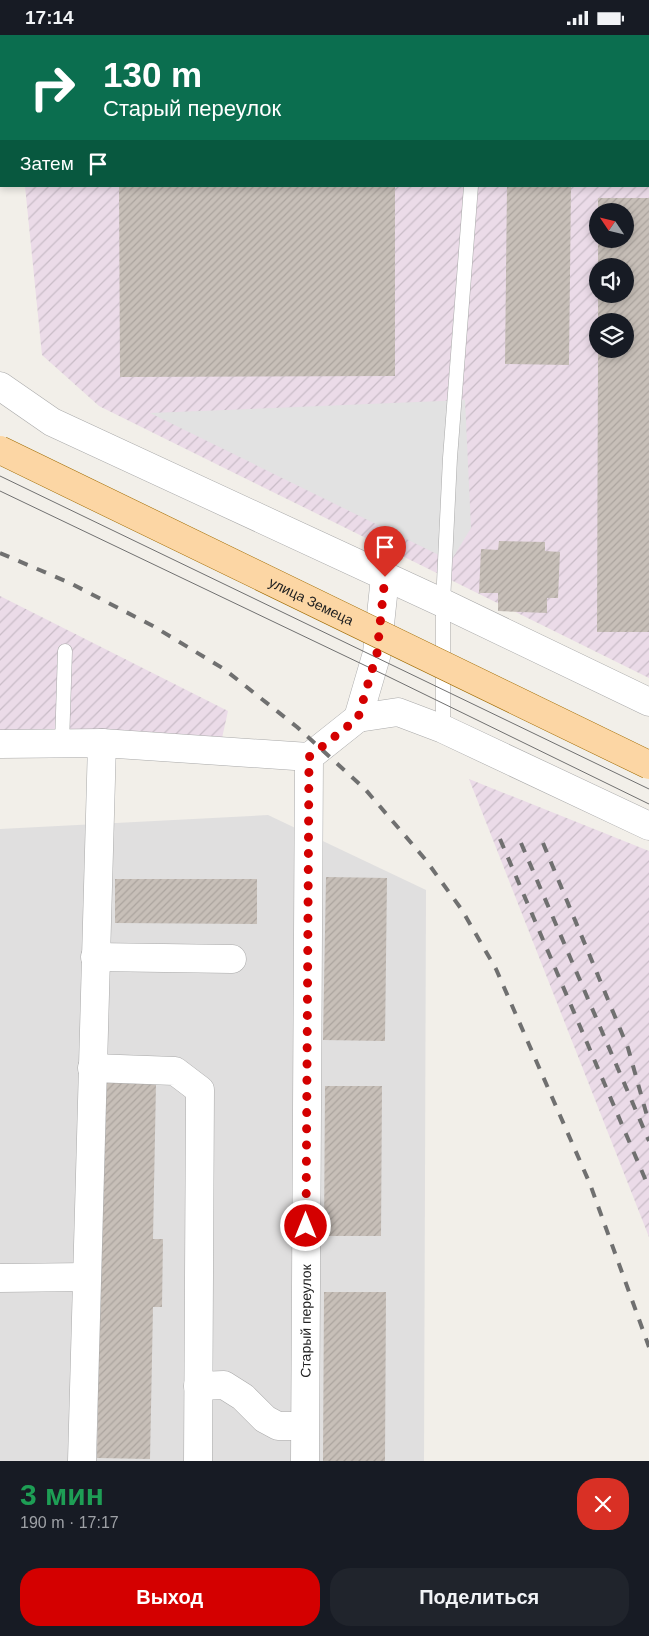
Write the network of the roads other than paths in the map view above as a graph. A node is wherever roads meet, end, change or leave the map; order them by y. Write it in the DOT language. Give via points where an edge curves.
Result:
graph roads {
  1 [pos="471,187"];
  2 [pos="0,386"];
  3 [pos="0,450"];
  4 [pos="385,577"];
  5 [pos="443,603"];
  6 [pos="64,651"];
  7 [pos="649,702"];
  8 [pos="358,718"];
  9 [pos="443,729"];
  10 [pos="62,743"];
  11 [pos="102,743"];
  12 [pos="0,744"];
  13 [pos="309,757"];
  14 [pos="649,765"];
  15 [pos="649,826"];
  16 [pos="95,957"];
  17 [pos="232,959"];
  18 [pos="92,1069"];
  19 [pos="87,1277"];
  20 [pos="0,1278"];
  21 [pos="198,1386"];
  22 [pos="296,1427"];
  23 [pos="82,1461"];
  24 [pos="198,1461"];
  25 [pos="305,1461"];
  1 -- 5 [label="lane" via="450,458"];
  2 -- 4 [label="street" via="52,422"];
  3 -- 14 [label="main road, улица Земеца, bridge"];
  4 -- 5 [label="street"];
  4 -- 8 [label="street" via="377,653"];
  5 -- 7 [label="street"];
  5 -- 9 [label="lane"];
  6 -- 10 [label="lane"];
  8 -- 9 [label="street" via="398,712"];
  8 -- 13 [label="street"];
  9 -- 15 [label="street"];
  10 -- 11 [label="street"];
  10 -- 12 [label="street"];
  11 -- 13 [label="street"];
  11 -- 16 [label="street"];
  13 -- 25 [label="street, Старый переулок"];
  16 -- 17 [label="street"];
  16 -- 18 [label="street"];
  18 -- 19 [label="street"];
  18 -- 21 [label="street" via="175,1071 200,1090"];
  19 -- 20 [label="street"];
  19 -- 23 [label="street"];
  21 -- 22 [label="street" via="224,1385 243,1397 264,1419 278,1426"];
  21 -- 24 [label="street"];
}
